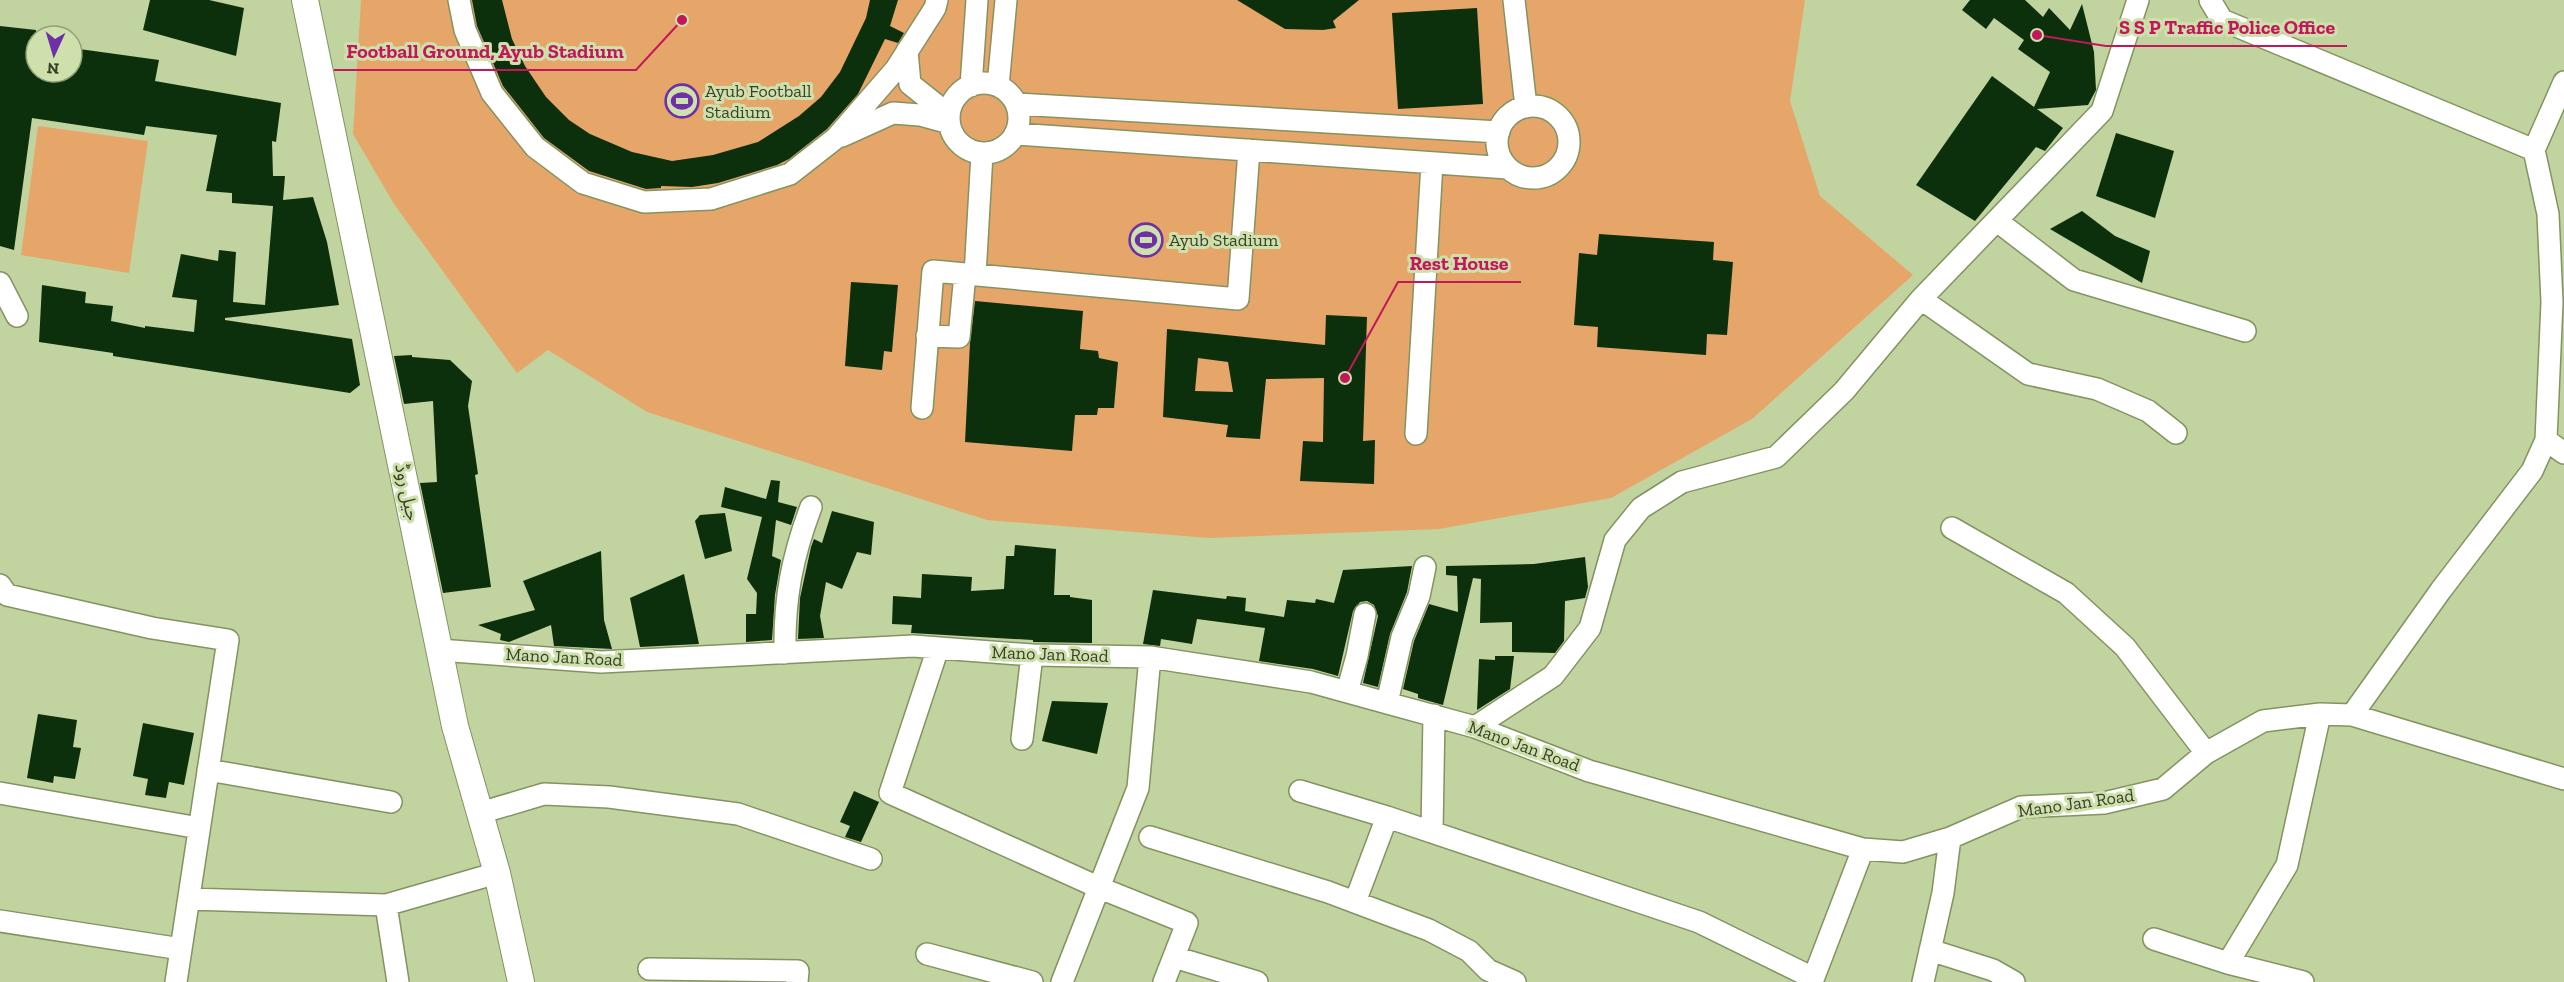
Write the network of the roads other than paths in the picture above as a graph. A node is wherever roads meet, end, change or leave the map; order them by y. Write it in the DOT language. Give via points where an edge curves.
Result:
graph roads {
  1 [pos="304,0"];
  2 [pos="459,0"];
  3 [pos="938,0"];
  4 [pos="977,0"];
  5 [pos="1006,0"];
  6 [pos="1514,0"];
  7 [pos="2138,0"];
  8 [pos="2210,0"];
  9 [pos="907,51"];
  10 [pos="2564,82"];
  11 [pos="971,86"];
  12 [pos="998,86"];
  13 [pos="1017,104"];
  14 [pos="1526,107"];
  15 [pos="949,119"];
  16 [pos="1499,132"];
  17 [pos="1016,134"];
  18 [pos="836,138"];
  19 [pos="1249,150"];
  20 [pos="2534,150"];
  21 [pos="982,154"];
  22 [pos="1432,163"];
  23 [pos="1508,168"];
  24 [pos="1997,221"];
  25 [pos="970,274"];
  26 [pos="0,283"];
  27 [pos="1921,299"];
  28 [pos="17,316"];
  29 [pos="2245,331"];
  30 [pos="927,336"];
  31 [pos="922,408"];
  32 [pos="2176,433"];
  33 [pos="1416,434"];
  34 [pos="2546,440"];
  35 [pos="2564,453"];
  36 [pos="811,507"];
  37 [pos="1952,528"];
  38 [pos="1425,567"];
  39 [pos="2,591"];
  40 [pos="1365,614"];
  41 [pos="938,648"];
  42 [pos="439,650"];
  43 [pos="786,653"];
  44 [pos="1032,655"];
  45 [pos="1150,657"];
  46 [pos="1347,692"];
  47 [pos="1388,703"];
  48 [pos="2320,714"];
  49 [pos="1434,715"];
  50 [pos="2352,715"];
  51 [pos="1475,727"];
  52 [pos="1022,739"];
  53 [pos="2206,753"];
  54 [pos="208,770"];
  55 [pos="2564,778"];
  56 [pos="1300,791"];
  57 [pos="0,793"];
  58 [pos="391,802"];
  59 [pos="480,813"];
  60 [pos="1387,817"];
  61 [pos="200,828"];
  62 [pos="1432,832"];
  63 [pos="1150,837"];
  64 [pos="1950,838"];
  65 [pos="1863,849"];
  66 [pos="871,859"];
  67 [pos="497,873"];
  68 [pos="1100,888"];
  69 [pos="189,899"];
  70 [pos="1355,902"];
  71 [pos="386,905"];
  72 [pos="0,921"];
  73 [pos="2154,939"];
  74 [pos="181,949"];
  75 [pos="1930,950"];
  76 [pos="927,954"];
  77 [pos="1174,957"];
  78 [pos="2229,963"];
  79 [pos="649,969"];
  80 [pos="1812,980"];
  81 [pos="176,982"];
  82 [pos="398,982"];
  83 [pos="521,982"];
  84 [pos="797,982"];
  85 [pos="1032,982"];
  86 [pos="1062,982"];
  87 [pos="1164,982"];
  88 [pos="1257,982"];
  89 [pos="1515,982"];
  90 [pos="1923,982"];
  91 [pos="2014,982"];
  92 [pos="2303,982"];
  1 -- 42 [label="main road, جیل روڈ"];
  2 -- 18 [label="street" via="465,30 492,93 535,147 583,183 644,202 711,199 790,174"];
  3 -- 9 [label="street"];
  4 -- 11 [label="street"];
  5 -- 12 [label="street"];
  6 -- 14 [label="street"];
  7 -- 24 [label="street" via="2102,111"];
  8 -- 20 [label="street" via="2222,20"];
  9 -- 15 [label="street" via="910,84"];
  9 -- 18 [label="street"];
  10 -- 20 [label="street"];
  11 -- 12 [label="street"];
  11 -- 15 [label="street" via="956,98"];
  12 -- 13 [label="street"];
  13 -- 16 [label="street"];
  13 -- 17 [label="street" via="1020,124"];
  14 -- 16 [label="street" via="1509,116"];
  14 -- 23 [label="street" via="1550,111 1560,119 1568,135 1568,153 1562,164 1542,177 1517,175"];
  15 -- 18 [label="street" via="893,113"];
  15 -- 21 [label="street" via="960,144"];
  16 -- 23 [label="street" via="1498,151"];
  17 -- 19 [label="street"];
  17 -- 21 [label="street" via="1002,149"];
  19 -- 22 [label="street"];
  19 -- 25 [label="street" via="1238,299"];
  20 -- 34 [label="street" via="2548,214 2552,302"];
  21 -- 25 [label="street"];
  22 -- 23 [label="street"];
  22 -- 33 [label="street"];
  24 -- 27 [label="street"];
  24 -- 29 [label="street" via="2074,280"];
  25 -- 30 [label="street" via="959,337"];
  25 -- 30 [label="street" via="933,271"];
  26 -- 28 [label="street"];
  27 -- 32 [label="street" via="2028,374 2097,389 2148,411"];
  27 -- 51 [label="street" via="1844,391 1776,457 1682,482 1641,508 1615,540 1590,628 1584,636 1553,676"];
  30 -- 31 [label="street"];
  34 -- 35 [label="street"];
  34 -- 50 [label="street" via="2532,471"];
  36 -- 43 [label="street" via="788,588 784,615"];
  37 -- 53 [label="street" via="2066,593 2125,647"];
  38 -- 47 [label="street" via="1419,596 1402,637"];
  39 -- 54 [label="street" via="152,628 228,640"];
  40 -- 46 [label="street"];
  41 -- 43 [label="street, Mano Jan Road"];
  41 -- 44 [label="street, Mano Jan Road"];
  41 -- 68 [label="street" via="890,794"];
  42 -- 43 [label="street, Mano Jan Road" via="601,662"];
  42 -- 59 [label="main road, جیل روڈ" via="455,726"];
  44 -- 45 [label="street, Mano Jan Road"];
  44 -- 52 [label="street"];
  45 -- 46 [label="street, Mano Jan Road" via="1311,682"];
  45 -- 68 [label="street" via="1138,788"];
  46 -- 47 [label="street, Mano Jan Road"];
  47 -- 49 [label="street, Mano Jan Road"];
  48 -- 50 [label="street, Mano Jan Road"];
  48 -- 53 [label="street, Mano Jan Road" via="2263,721"];
  48 -- 78 [label="street" via="2287,865"];
  49 -- 51 [label="street, Mano Jan Road"];
  49 -- 62 [label="street"];
  50 -- 55 [label="street, Mano Jan Road"];
  51 -- 65 [label="street, Mano Jan Road" via="1589,771"];
  53 -- 64 [label="street, Mano Jan Road" via="2163,789 2104,803 2021,807"];
  54 -- 58 [label="street"];
  54 -- 61 [label="street"];
  56 -- 60 [label="street"];
  57 -- 61 [label="street"];
  59 -- 66 [label="street" via="544,795 609,797 738,814"];
  59 -- 67 [label="main road, جیل روڈ"];
  60 -- 62 [label="street"];
  60 -- 70 [label="street"];
  61 -- 69 [label="street"];
  62 -- 80 [label="street" via="1699,922"];
  63 -- 70 [label="street"];
  64 -- 65 [label="street, Mano Jan Road" via="1903,852"];
  64 -- 75 [label="street"];
  65 -- 80 [label="street"];
  67 -- 71 [label="street"];
  67 -- 83 [label="main road, جیل روڈ"];
  68 -- 77 [label="street" via="1187,923"];
  68 -- 86 [label="street"];
  69 -- 71 [label="street"];
  69 -- 74 [label="street"];
  70 -- 89 [label="street" via="1429,930 1469,951 1488,970"];
  71 -- 82 [label="street"];
  72 -- 74 [label="street"];
  73 -- 78 [label="street"];
  74 -- 81 [label="street"];
  75 -- 90 [label="street"];
  75 -- 91 [label="street" via="1993,970"];
  76 -- 85 [label="street"];
  77 -- 87 [label="street"];
  77 -- 88 [label="street"];
  78 -- 92 [label="street"];
  79 -- 84 [label="street" via="798,971"];
}
